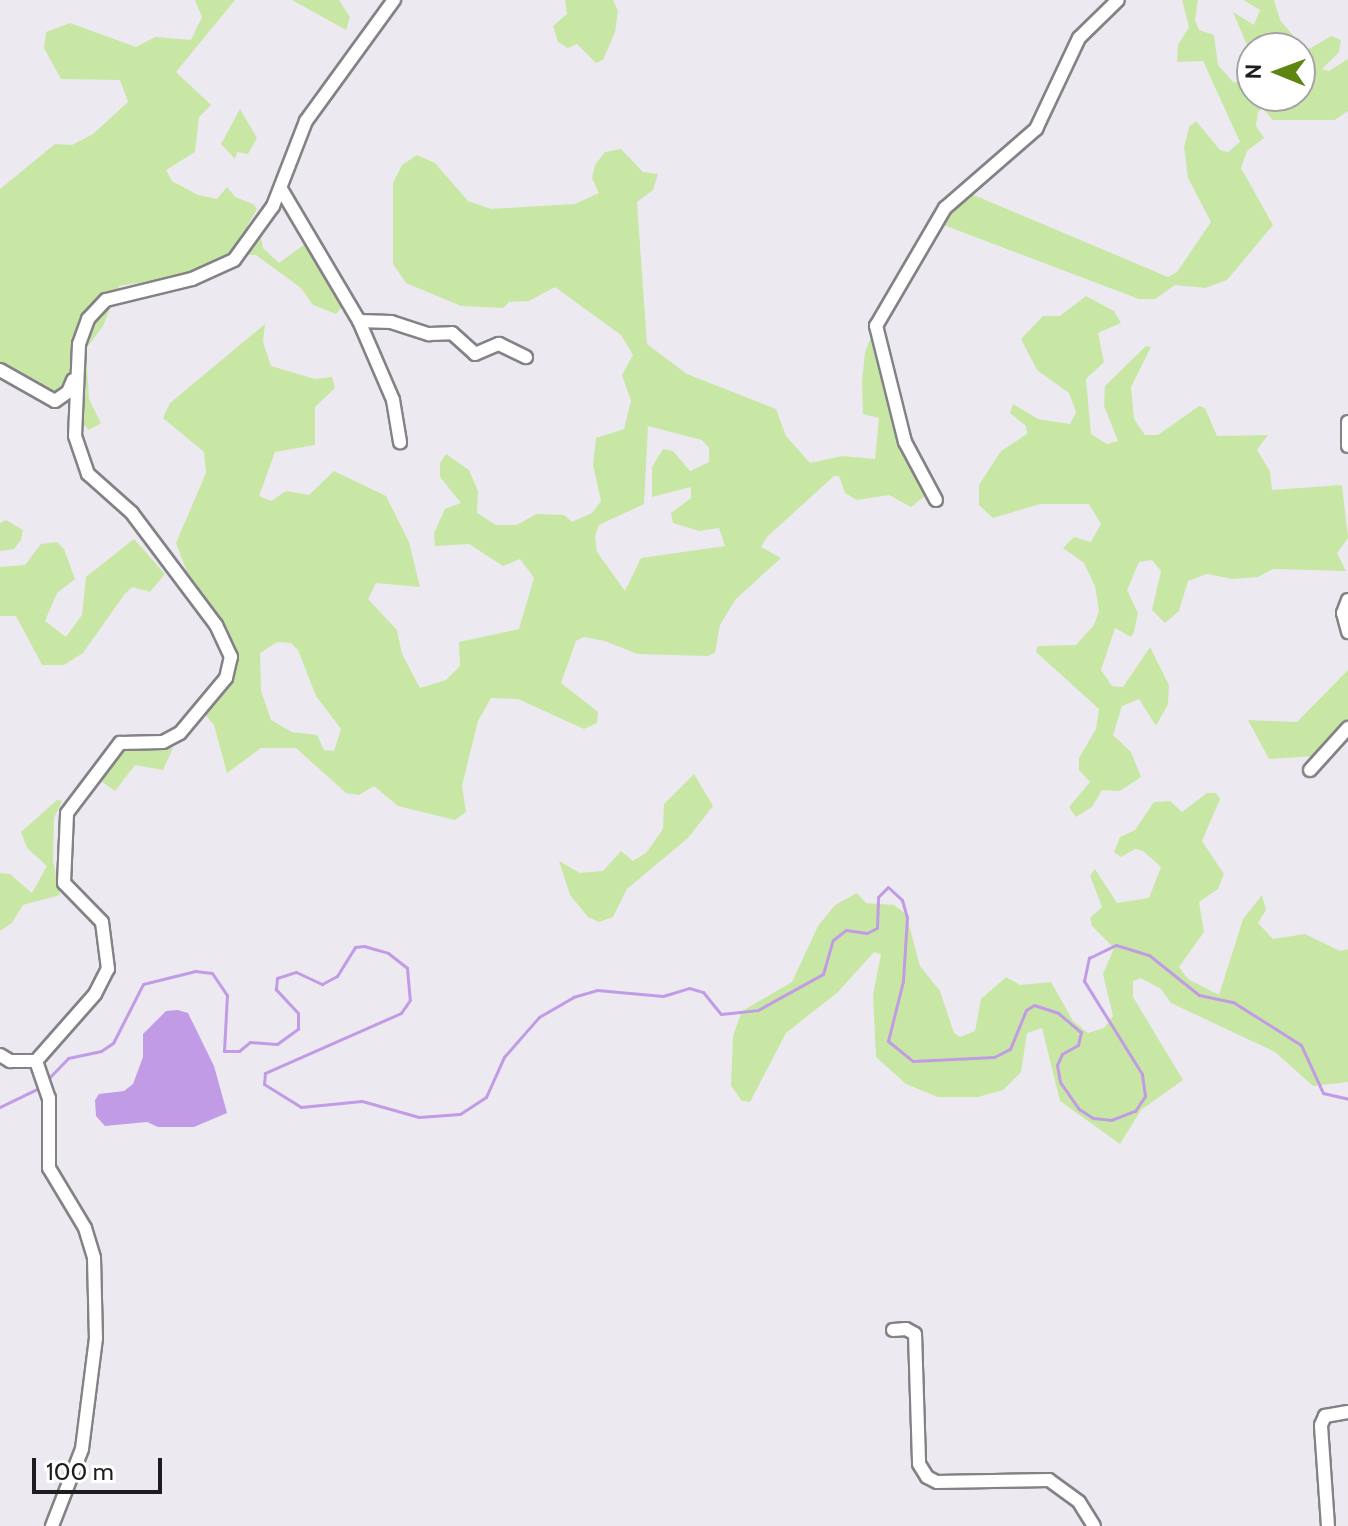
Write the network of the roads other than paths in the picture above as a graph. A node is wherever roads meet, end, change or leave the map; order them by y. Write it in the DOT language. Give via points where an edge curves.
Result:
graph roads {
  1 [pos="394,0"];
  2 [pos="1118,0"];
  3 [pos="281,189"];
  4 [pos="359,321"];
  5 [pos="526,357"];
  6 [pos="0,370"];
  7 [pos="75,377"];
  8 [pos="1348,422"];
  9 [pos="400,442"];
  10 [pos="1348,446"];
  11 [pos="936,500"];
  12 [pos="1348,600"];
  13 [pos="1348,632"];
  14 [pos="1348,728"];
  15 [pos="1310,770"];
  16 [pos="0,1055"];
  17 [pos="37,1066"];
  18 [pos="893,1330"];
  19 [pos="1348,1412"];
  20 [pos="52,1526"];
  21 [pos="1094,1526"];
  22 [pos="1328,1526"];
  1 -- 3 [label="street" via="306,121"];
  2 -- 11 [label="street" via="1079,38 1036,129 945,208 876,326 905,442"];
  3 -- 4 [label="street"];
  3 -- 7 [label="street" via="228,265 192,279 128,291 97,307 79,344"];
  4 -- 5 [label="street" via="452,333 464,338 475,354 499,344"];
  4 -- 9 [label="street" via="393,400"];
  6 -- 7 [label="street" via="55,401 68,392"];
  7 -- 17 [label="street" via="75,436 88,474 132,513 216,625 231,657 226,678 180,733 163,742 120,743 67,813 64,883 102,922 108,969 95,994"];
  8 -- 10 [label="street"];
  12 -- 13 [label="street" via="1343,613"];
  14 -- 15 [label="street"];
  16 -- 17 [label="street"];
  17 -- 20 [label="street" via="47,1089 49,1168 89,1237 97,1299 82,1449"];
  18 -- 21 [label="street" via="915,1334 919,1464 927,1477 937,1482 1049,1480 1079,1502"];
  19 -- 22 [label="street" via="1328,1415 1321,1425"];
}
